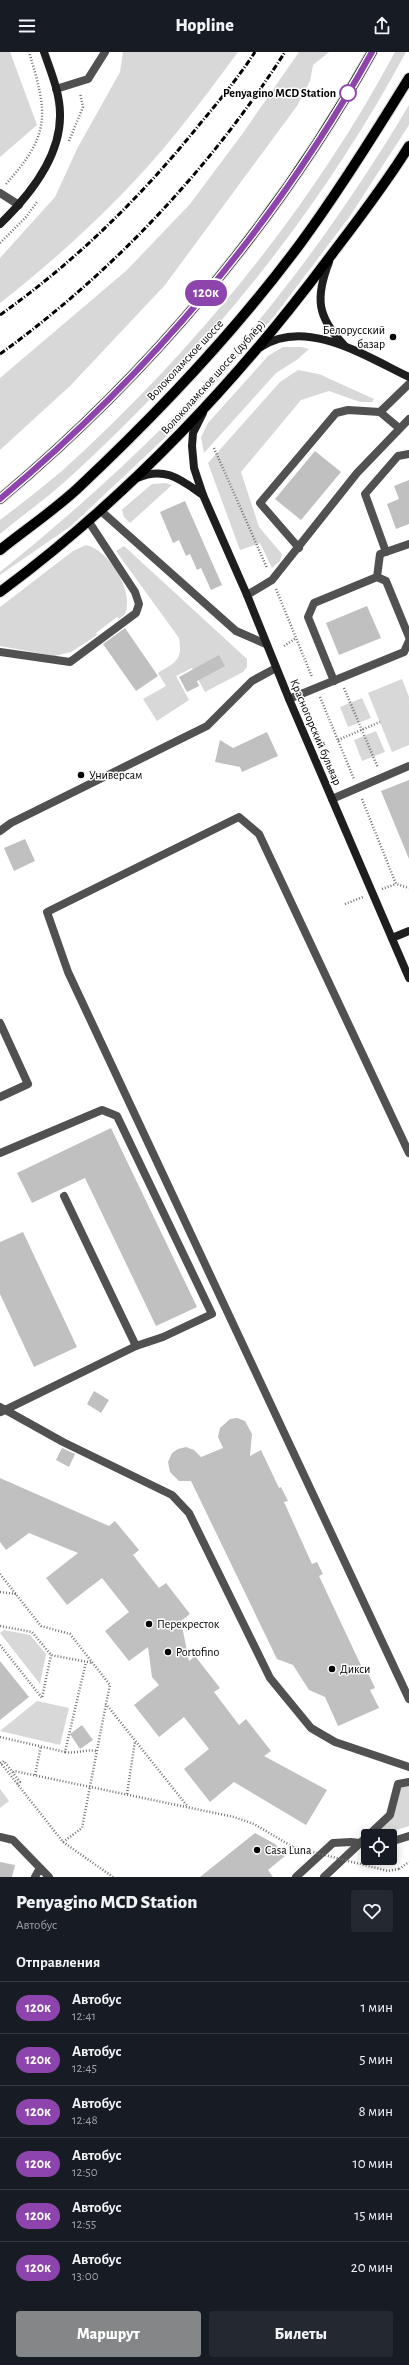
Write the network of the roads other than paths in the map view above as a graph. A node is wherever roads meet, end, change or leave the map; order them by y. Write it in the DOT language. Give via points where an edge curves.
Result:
graph roads {
  1 [pos="44,52"];
  2 [pos="105,52"];
  3 [pos="372,52"];
  4 [pos="409,78"];
  5 [pos="56,89"];
  6 [pos="409,146"];
  7 [pos="2,190"];
  8 [pos="19,205"];
  9 [pos="0,224"];
  10 [pos="331,256"];
  11 [pos="346,347"];
  12 [pos="258,348"];
  13 [pos="409,377"];
  14 [pos="409,384"];
  15 [pos="204,410"];
  16 [pos="380,412"];
  17 [pos="409,419"];
  18 [pos="398,428"];
  19 [pos="409,454"];
  20 [pos="135,479"];
  21 [pos="203,495"];
  22 [pos="0,500"];
  23 [pos="101,511"];
  24 [pos="89,522"];
  25 [pos="409,544"];
  26 [pos="299,548"];
  27 [pos="0,550"];
  28 [pos="386,552"];
  29 [pos="377,577"];
  30 [pos="0,592"];
  31 [pos="247,595"];
  32 [pos="409,637"];
  33 [pos="409,641"];
  34 [pos="266,644"];
  35 [pos="0,652"];
  36 [pos="407,653"];
  37 [pos="276,668"];
  38 [pos="337,679"];
  39 [pos="289,699"];
  40 [pos="409,766"];
  41 [pos="332,799"];
  42 [pos="0,831"];
  43 [pos="409,931"];
  44 [pos="392,938"];
  45 [pos="409,978"];
  46 [pos="0,1023"];
  47 [pos="0,1097"];
  48 [pos="0,1153"];
  49 [pos="409,1153"];
  50 [pos="64,1196"];
  51 [pos="136,1346"];
  52 [pos="1,1410"];
  53 [pos="409,1699"];
  54 [pos="409,1767"];
  55 [pos="409,1782"];
  56 [pos="409,1836"];
  57 [pos="0,1837"];
  58 [pos="397,1840"];
  59 [pos="361,1843"];
  60 [pos="40,1868"];
  61 [pos="35,1877"];
  62 [pos="49,1877"];
  63 [pos="296,1877"];
  64 [pos="324,1877"];
  1 -- 5 [label="main road"];
  2 -- 5 [label="street" via="88,79"];
  3 -- 22 [label="main road" via="352,88 284,192 191,312 100,409"];
  4 -- 27 [label="main road, Волоколамское шоссе" via="325,210 260,295 212,352 75,490"];
  5 -- 8 [label="main road" via="60,114 54,147 42,173"];
  6 -- 10 [label="main road, Волоколамское шоссе (дублёр)"];
  7 -- 8 [label="street"];
  8 -- 9 [label="main road"];
  10 -- 11 [label="main road" via="324,275 319,303 327,326"];
  10 -- 12 [label="main road, Волоколамское шоссе (дублёр)"];
  11 -- 12 [label="main road" via="314,338 290,336 275,339"];
  11 -- 13 [label="main road"];
  12 -- 15 [label="main road, Волоколамское шоссе (дублёр)"];
  14 -- 16 [label="street"];
  15 -- 20 [label="main road, Волоколамское шоссе (дублёр)"];
  15 -- 21 [label="main road, Красногорский бульвар" via="193,433 192,446 194,468"];
  16 -- 18 [label="street"];
  16 -- 26 [label="street" via="348,410 336,413 260,503"];
  17 -- 18 [label="street"];
  18 -- 26 [label="street" via="357,472"];
  19 -- 28 [label="street" via="398,456 366,494"];
  20 -- 21 [label="main road" via="149,473 164,473 181,479"];
  20 -- 23 [label="main road, Волоколамское шоссе (дублёр)"];
  21 -- 31 [label="main road, Красногорский бульвар"];
  23 -- 24 [label="main road, Волоколамское шоссе (дублёр)"];
  23 -- 34 [label="street" via="236,631"];
  24 -- 30 [label="main road, Волоколамское шоссе (дублёр)"];
  24 -- 35 [label="street" via="135,592 138,604 136,613 70,662"];
  25 -- 28 [label="street"];
  26 -- 31 [label="street" via="272,580"];
  28 -- 29 [label="street" via="380,554"];
  29 -- 32 [label="street" via="386,581"];
  29 -- 38 [label="street" via="314,603 308,617"];
  31 -- 34 [label="main road, Красногорский бульвар"];
  33 -- 36 [label="street"];
  34 -- 37 [label="main road, Красногорский бульвар"];
  36 -- 38 [label="street"];
  37 -- 39 [label="main road, Красногорский бульвар"];
  37 -- 42 [label="street" via="252,681 207,726 11,823"];
  38 -- 39 [label="street"];
  39 -- 41 [label="main road, Красногорский бульвар"];
  40 -- 41 [label="street"];
  41 -- 44 [label="main road, Красногорский бульвар"];
  43 -- 44 [label="main road"];
  44 -- 45 [label="main road, Красногорский бульвар"];
  46 -- 47 [label="street" via="28,1084"];
  48 -- 51 [label="street" via="102,1110 117,1116 212,1314 163,1337"];
  49 -- 53 [label="street" via="259,834 239,816 47,912 72,979"];
  50 -- 51 [label="street"];
  51 -- 52 [label="street"];
  52 -- 54 [label="street" via="172,1495 189,1513 270,1678 311,1728 334,1742"];
  55 -- 64 [label="street" via="398,1784 390,1815"];
  56 -- 58 [label="street"];
  57 -- 60 [label="street" via="13,1840"];
  59 -- 63 [label="street" via="333,1843"];
  60 -- 61 [label="street"];
  60 -- 62 [label="street"];
}
